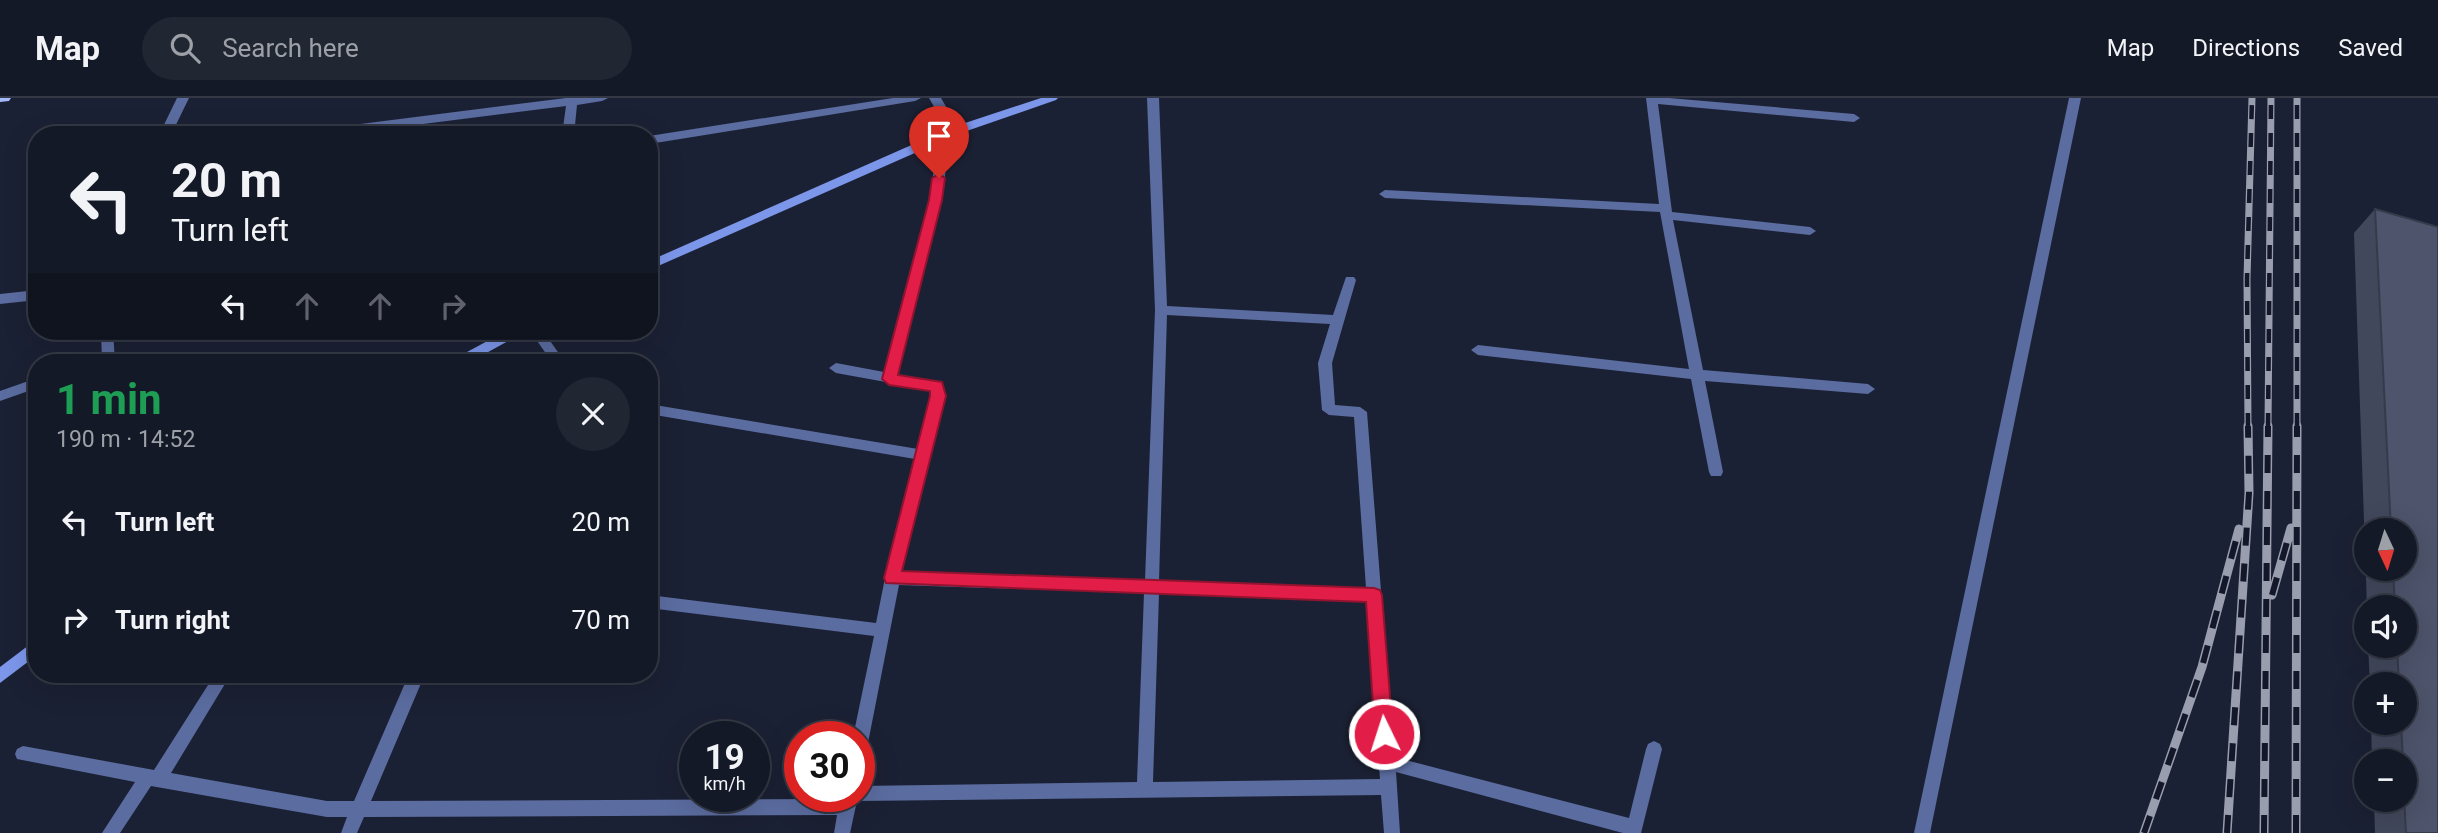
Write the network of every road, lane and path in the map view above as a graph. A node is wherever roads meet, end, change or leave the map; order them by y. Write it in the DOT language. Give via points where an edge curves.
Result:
graph roads {
  1 [pos="183,98"];
  2 [pos="602,98"];
  3 [pos="817,98"];
  4 [pos="915,98"];
  5 [pos="935,98"];
  6 [pos="1052,98"];
  7 [pos="1153,98"];
  8 [pos="2075,98"];
  9 [pos="1652,99"];
  10 [pos="571,100"];
  11 [pos="817,114"];
  12 [pos="1854,118"];
  13 [pos="169,126"];
  14 [pos="374,126"];
  15 [pos="569,126"];
  16 [pos="949,133"];
  17 [pos="658,140"];
  18 [pos="1385,194"];
  19 [pos="1666,212"];
  20 [pos="1810,231"];
  21 [pos="658,262"];
  22 [pos="1350,280"];
  23 [pos="28,296"];
  24 [pos="0,299"];
  25 [pos="1161,310"];
  26 [pos="1338,320"];
  27 [pos="499,340"];
  28 [pos="1478,350"];
  29 [pos="474,354"];
  30 [pos="836,368"];
  31 [pos="1697,375"];
  32 [pos="889,379"];
  33 [pos="28,386"];
  34 [pos="1868,389"];
  35 [pos="0,396"];
  36 [pos="658,411"];
  37 [pos="923,455"];
  38 [pos="1716,472"];
  39 [pos="892,578"];
  40 [pos="1152,588"];
  41 [pos="1374,595"];
  42 [pos="658,602"];
  43 [pos="882,630"];
  44 [pos="28,653"];
  45 [pos="0,676"];
  46 [pos="217,683"];
  47 [pos="413,683"];
  48 [pos="864,721"];
  49 [pos="1654,749"];
  50 [pos="23,754"];
  51 [pos="1386,762"];
  52 [pos="152,779"];
  53 [pos="1388,787"];
  54 [pos="1145,789"];
  55 [pos="875,798"];
  56 [pos="784,800"];
  57 [pos="360,808"];
  58 [pos="848,812"];
  59 [pos="110,833"];
  60 [pos="349,833"];
  61 [pos="842,833"];
  62 [pos="1392,833"];
  63 [pos="1923,833"];
  1 -- 13 [label="street"];
  2 -- 10 [label="street"];
  3 -- 11 [label="street"];
  4 -- 11 [label="street"];
  5 -- 16 [label="street"];
  6 -- 16 [label="main road"];
  7 -- 25 [label="street"];
  8 -- 63 [label="street"];
  9 -- 12 [label="street"];
  9 -- 19 [label="street"];
  10 -- 14 [label="street"];
  10 -- 15 [label="street"];
  11 -- 17 [label="street"];
  16 -- 21 [label="main road"];
  16 -- 32 [label="street"];
  18 -- 19 [label="street"];
  19 -- 20 [label="street"];
  19 -- 31 [label="street"];
  22 -- 26 [label="street"];
  23 -- 24 [label="street"];
  25 -- 26 [label="street"];
  25 -- 40 [label="street"];
  26 -- 41 [label="street" via="1325,363 1329,410 1360,412"];
  27 -- 29 [label="main road"];
  28 -- 31 [label="street"];
  30 -- 32 [label="street"];
  31 -- 34 [label="street"];
  31 -- 38 [label="street"];
  32 -- 37 [label="street" via="936,386 938,396"];
  33 -- 35 [label="street"];
  36 -- 37 [label="street"];
  37 -- 39 [label="street"];
  39 -- 40 [label="street"];
  39 -- 43 [label="street"];
  40 -- 41 [label="street"];
  40 -- 54 [label="street"];
  41 -- 51 [label="street"];
  42 -- 43 [label="street"];
  43 -- 48 [label="street"];
  44 -- 45 [label="main road"];
  46 -- 52 [label="street"];
  47 -- 57 [label="street"];
  49 -- 51 [label="street" via="1635,828"];
  50 -- 52 [label="street"];
  51 -- 53 [label="street"];
  52 -- 57 [label="street" via="327,809"];
  52 -- 59 [label="street"];
  53 -- 54 [label="street"];
  53 -- 62 [label="street"];
  54 -- 55 [label="street"];
  56 -- 57 [label="street"];
  57 -- 60 [label="street"];
  58 -- 61 [label="street"];
}
